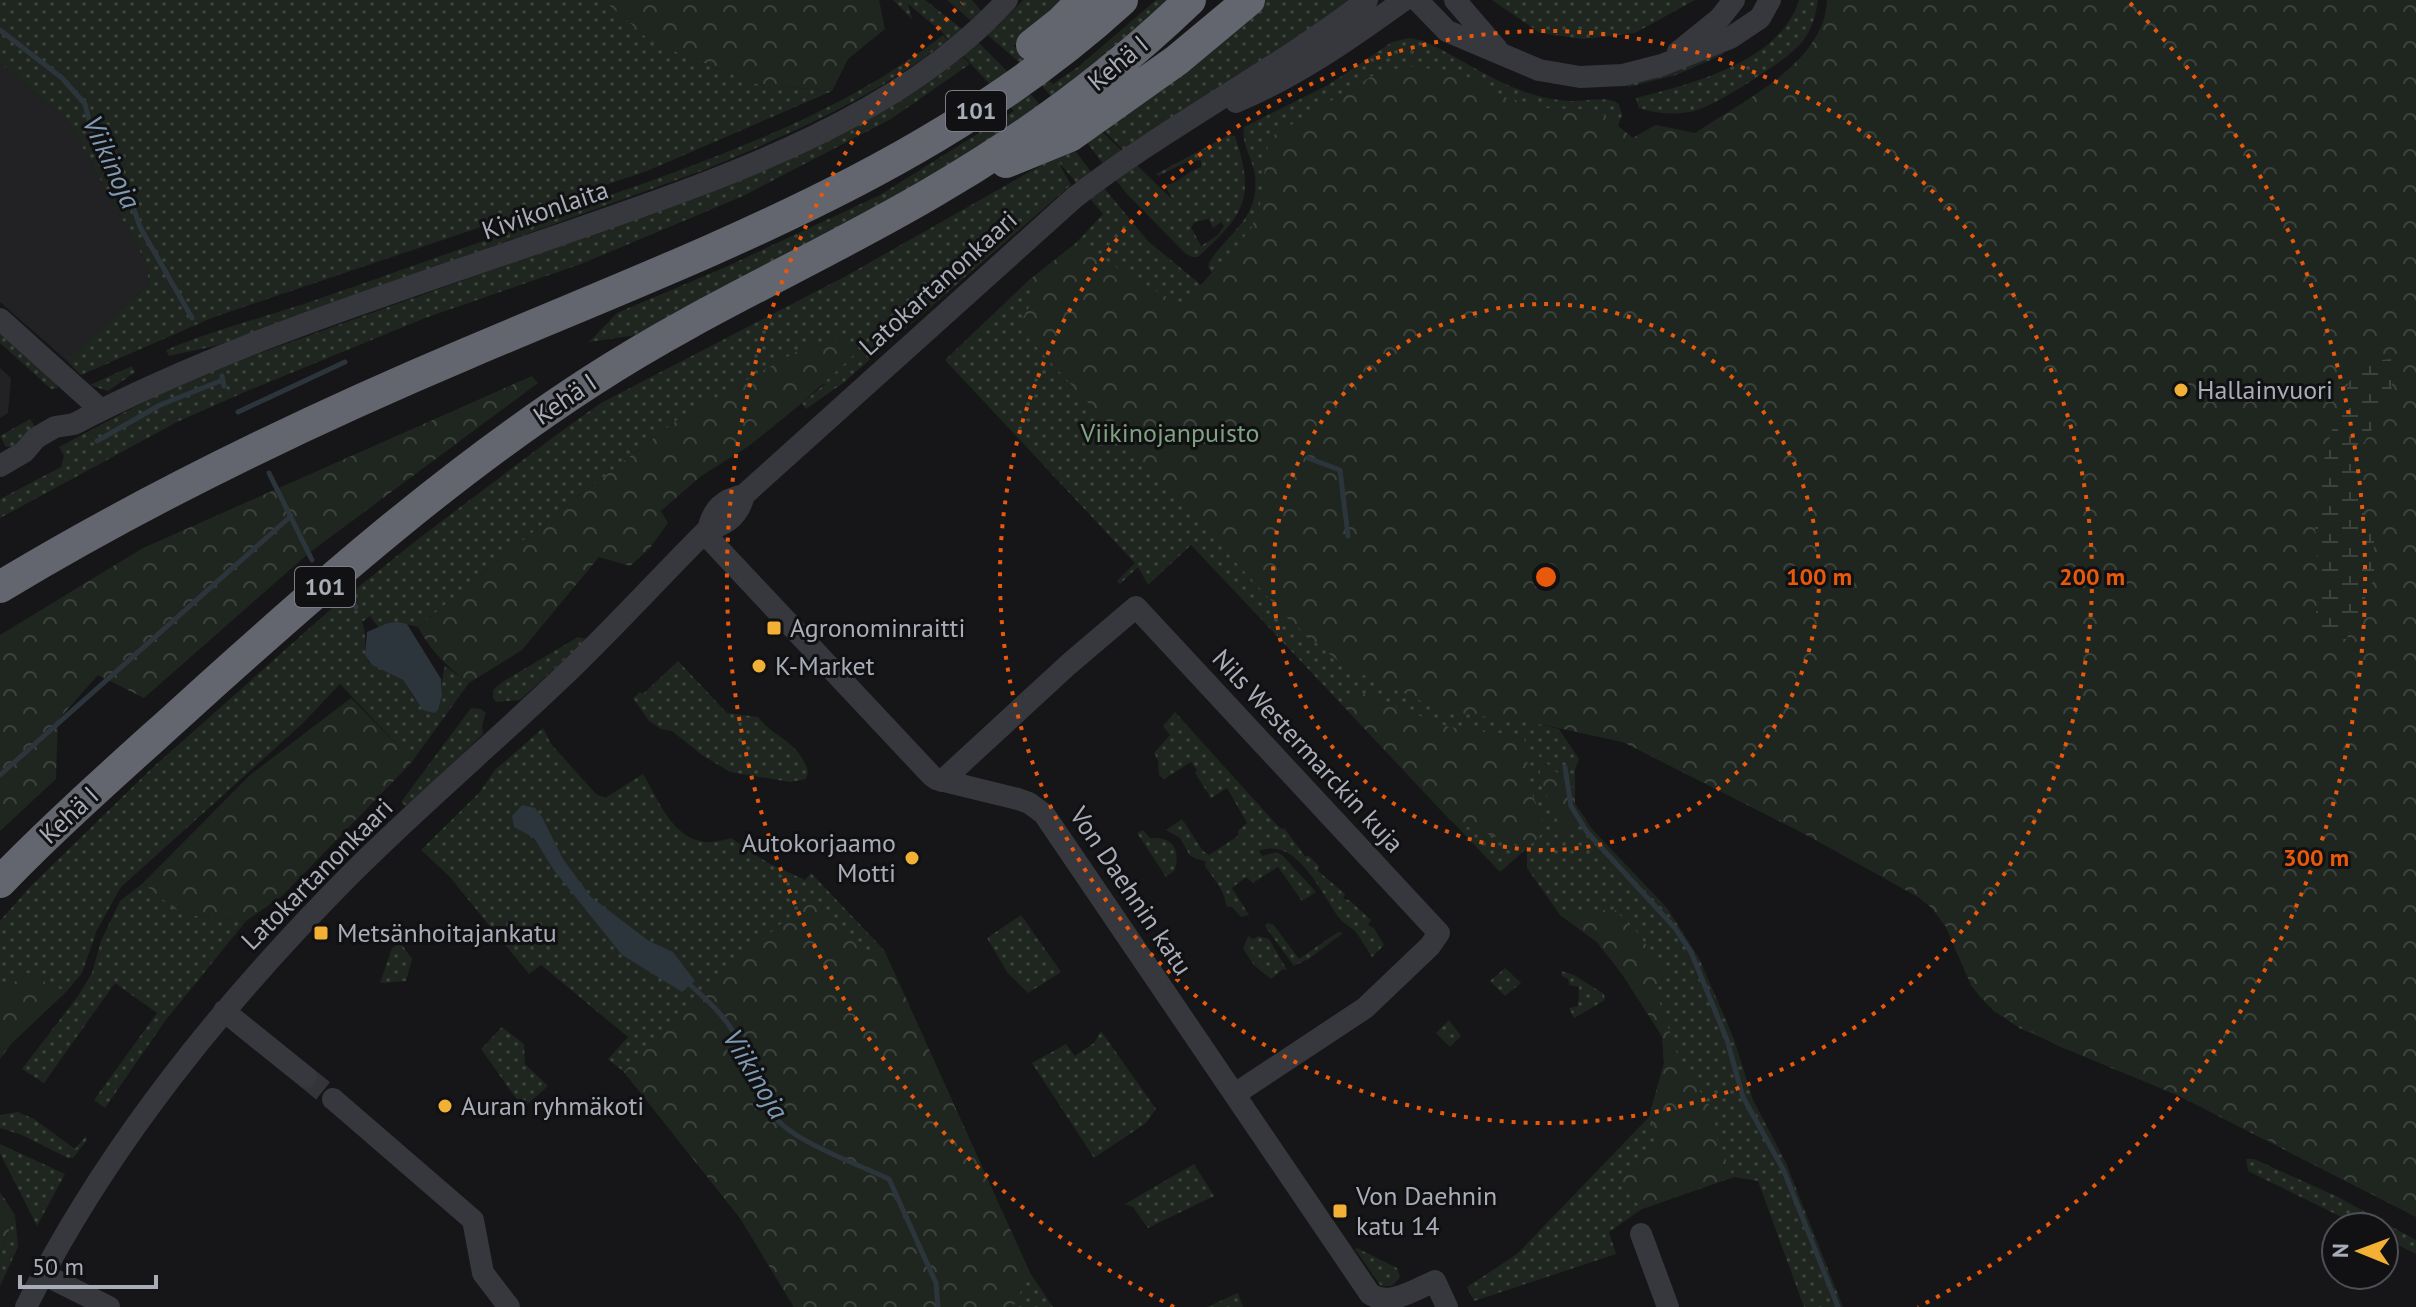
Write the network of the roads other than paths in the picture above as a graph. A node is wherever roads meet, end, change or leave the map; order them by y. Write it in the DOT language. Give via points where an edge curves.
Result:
graph roads {
  1 [pos="1007,0"];
  2 [pos="1083,0"];
  3 [pos="1122,0"];
  4 [pos="1190,0"];
  5 [pos="1249,0"];
  6 [pos="1367,0"];
  7 [pos="1404,0"];
  8 [pos="1417,0"];
  9 [pos="1455,0"];
  10 [pos="1734,0"];
  11 [pos="1770,0"];
  12 [pos="1501,53"];
  13 [pos="1662,65"];
  14 [pos="1179,126"];
  15 [pos="933,193"];
  16 [pos="816,202"];
  17 [pos="0,319"];
  18 [pos="101,410"];
  19 [pos="0,466"];
  20 [pos="706,531"];
  21 [pos="7,582"];
  22 [pos="942,781"];
  23 [pos="4,880"];
  24 [pos="224,1011"];
  25 [pos="306,1077"];
  26 [pos="1235,1094"];
  27 [pos="333,1099"];
  28 [pos="1641,1234"];
  29 [pos="43,1274"];
  30 [pos="26,1307"];
  31 [pos="109,1307"];
  32 [pos="509,1307"];
  33 [pos="1447,1307"];
  34 [pos="1668,1307"];
  1 -- 18 [label="street, Kivikonlaita" via="905,85 751,164 216,358"];
  2 -- 16 [label="highway" via="957,103"];
  3 -- 16 [label="highway, Kehä I / 101" via="981,108"];
  4 -- 15 [label="highway, Kehä I / 101" via="1083,92"];
  5 -- 15 [label="highway" via="1177,60 1070,136"];
  6 -- 14 [label="street, Latokartanonkaari"];
  7 -- 14 [label="street, Latokartanonkaari" via="1273,86"];
  8 -- 12 [label="street" via="1447,31"];
  9 -- 12 [label="street"];
  10 -- 13 [label="street"];
  11 -- 13 [label="street" via="1760,18 1730,38"];
  12 -- 13 [label="street" via="1539,70 1580,77 1623,75"];
  14 -- 20 [label="street, Latokartanonkaari" via="1074,198 744,495 728,498 712,513"];
  15 -- 23 [label="highway, Kehä I / 101" via="662,337 529,424 263,639"];
  16 -- 21 [label="highway, Kehä I / 101" via="338,409"];
  17 -- 18 [label="street"];
  18 -- 19 [label="street, Kivikonlaita" via="55,427"];
  20 -- 22 [label="street, Von Daehnin katu"];
  20 -- 24 [label="street, Latokartanonkaari" via="536,702 354,872"];
  22 -- 26 [label="street, Von Daehnin katu" via="1018,799 1044,814"];
  22 -- 26 [label="street, Nils Westermarckin kuja" via="1136,607 1439,933 1365,1008"];
  24 -- 25 [label="street"];
  24 -- 29 [label="street, Latokartanonkaari" via="100,1176"];
  26 -- 33 [label="street, Von Daehnin katu" via="1370,1294 1387,1301 1435,1281"];
  27 -- 32 [label="street" via="473,1220 483,1273"];
  28 -- 34 [label="street"];
  29 -- 30 [label="street, Latokartanonkaari"];
  29 -- 31 [label="street"];
}
